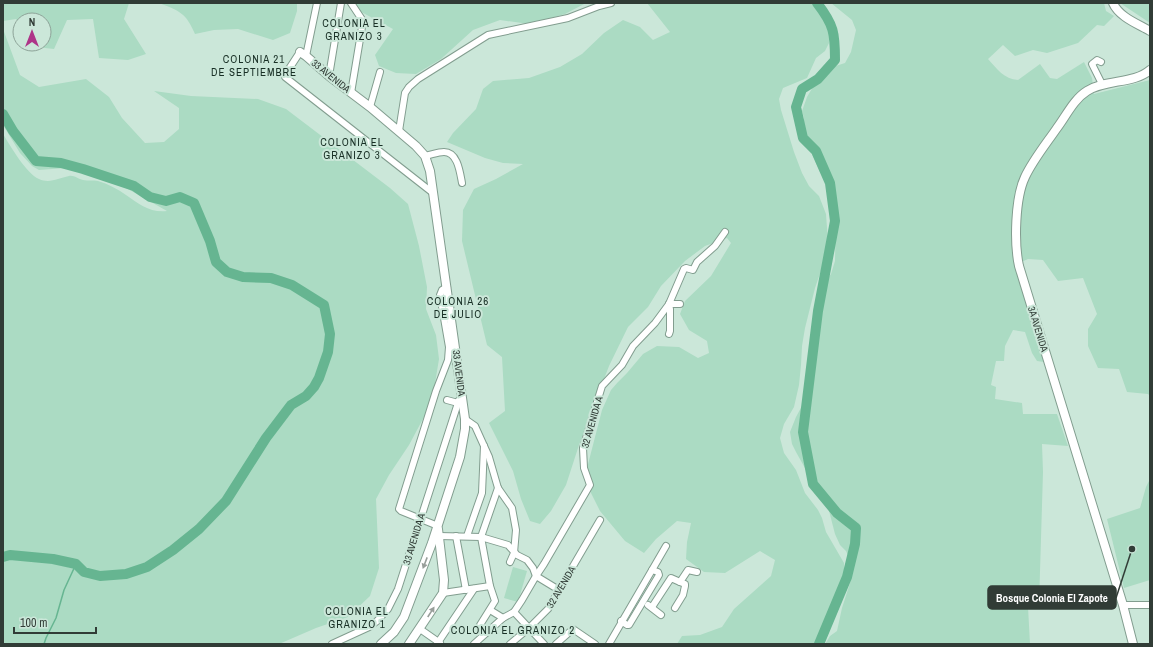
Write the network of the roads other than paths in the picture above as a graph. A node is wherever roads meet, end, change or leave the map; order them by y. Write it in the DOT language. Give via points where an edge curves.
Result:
graph roads {
  1 [pos="317,3"];
  2 [pos="341,3"];
  3 [pos="351,3"];
  4 [pos="611,3"];
  5 [pos="1113,3"];
  6 [pos="1150,31"];
  7 [pos="303,54"];
  8 [pos="1101,62"];
  9 [pos="1150,70"];
  10 [pos="380,72"];
  11 [pos="329,76"];
  12 [pos="1102,84"];
  13 [pos="352,93"];
  14 [pos="370,107"];
  15 [pos="399,131"];
  16 [pos="425,156"];
  17 [pos="462,183"];
  18 [pos="432,193"];
  19 [pos="725,232"];
  20 [pos="694,268"];
  21 [pos="700,271"];
  22 [pos="447,287"];
  23 [pos="669,304"];
  24 [pos="680,304"];
  25 [pos="669,334"];
  26 [pos="461,395"];
  27 [pos="447,400"];
  28 [pos="458,403"];
  29 [pos="465,419"];
  30 [pos="484,444"];
  31 [pos="498,488"];
  32 [pos="420,519"];
  33 [pos="600,520"];
  34 [pos="438,526"];
  35 [pos="440,536"];
  36 [pos="456,536"];
  37 [pos="467,536"];
  38 [pos="481,537"];
  39 [pos="436,544"];
  40 [pos="666,546"];
  41 [pos="514,553"];
  42 [pos="510,562"];
  43 [pos="652,570"];
  44 [pos="697,572"];
  45 [pos="536,576"];
  46 [pos="680,582"];
  47 [pos="490,586"];
  48 [pos="474,589"];
  49 [pos="466,590"];
  50 [pos="559,590"];
  51 [pos="443,593"];
  52 [pos="644,602"];
  53 [pos="1123,605"];
  54 [pos="1150,605"];
  55 [pos="652,607"];
  56 [pos="675,608"];
  57 [pos="490,610"];
  58 [pos="514,612"];
  59 [pos="661,615"];
  60 [pos="503,618"];
  61 [pos="622,621"];
  62 [pos="420,629"];
  63 [pos="528,629"];
  64 [pos="486,633"];
  65 [pos="439,643"];
  66 [pos="332,644"];
  67 [pos="381,644"];
  68 [pos="409,644"];
  69 [pos="474,644"];
  70 [pos="510,644"];
  71 [pos="544,644"];
  72 [pos="556,644"];
  73 [pos="595,644"];
  74 [pos="609,644"];
  75 [pos="1132,644"];
  1 -- 7 [label="street"];
  2 -- 11 [label="street"];
  3 -- 13 [label="street" via="363,21"];
  4 -- 15 [label="street" via="568,18 488,35 409,87"];
  5 -- 6 [label="street" via="1117,10"];
  7 -- 11 [label="street, 33 AVENIDA"];
  7 -- 18 [label="street" via="285,77"];
  8 -- 12 [label="street" via="1097,60 1092,64"];
  9 -- 12 [label="street, 3A AVENIDA" via="1141,76"];
  10 -- 14 [label="street"];
  11 -- 13 [label="street, 33 AVENIDA"];
  12 -- 53 [label="street, 3A AVENIDA" via="1088,90 1074,103 1025,177 1015,243 1019,266"];
  13 -- 14 [label="street, 33 AVENIDA"];
  14 -- 15 [label="street, 33 AVENIDA"];
  15 -- 16 [label="street, 33 AVENIDA"];
  16 -- 17 [label="street" via="444,152 450,155 459,165"];
  16 -- 18 [label="street, 33 AVENIDA" via="430,171"];
  18 -- 22 [label="street, 33 AVENIDA"];
  19 -- 20 [label="street, 32 AVENIDA A"];
  20 -- 21 [label="street"];
  20 -- 23 [label="street, 32 AVENIDA A" via="684,269"];
  22 -- 26 [label="street, 33 AVENIDA"];
  22 -- 32 [label="street" via="440,295 449,347 448,360 399,509"];
  23 -- 24 [label="street"];
  23 -- 25 [label="street"];
  23 -- 45 [label="street, 32 AVENIDA A" via="633,346 622,365 602,386 583,448 584,468 590,486"];
  26 -- 28 [label="street, 33 AVENIDA A"];
  26 -- 29 [label="street, 33 AVENIDA"];
  27 -- 28 [label="street"];
  28 -- 32 [label="street, 33 AVENIDA A"];
  29 -- 30 [label="street" via="475,426"];
  29 -- 34 [label="street, 33 AVENIDA" via="460,457"];
  30 -- 31 [label="street"];
  30 -- 37 [label="street" via="482,493"];
  31 -- 38 [label="street"];
  31 -- 41 [label="street" via="512,508 516,530"];
  32 -- 34 [label="street"];
  32 -- 66 [label="street, 33 AVENIDA A" via="398,589 388,609 369,627"];
  33 -- 50 [label="street, 32 AVENIDA"];
  34 -- 35 [label="street, 33 AVENIDA"];
  34 -- 39 [label="street, 33 AVENIDA"];
  35 -- 36 [label="street"];
  35 -- 39 [label="street, 33 AVENIDA"];
  36 -- 37 [label="street"];
  36 -- 49 [label="street"];
  37 -- 38 [label="street"];
  38 -- 41 [label="street" via="508,545"];
  38 -- 47 [label="street"];
  39 -- 51 [label="street, 33 AVENIDA" via="444,580"];
  39 -- 67 [label="street, 33 AVENIDA, one-way" via="404,617 394,632"];
  40 -- 43 [label="street"];
  41 -- 42 [label="street"];
  41 -- 45 [label="street" via="527,560"];
  43 -- 52 [label="street" via="659,575"];
  43 -- 61 [label="street"];
  44 -- 46 [label="street" via="688,570"];
  45 -- 50 [label="street"];
  45 -- 58 [label="street, 32 AVENIDA A"];
  46 -- 55 [label="street" via="670,579"];
  46 -- 56 [label="street" via="685,586 683,596"];
  47 -- 48 [label="street"];
  47 -- 57 [label="street" via="495,601"];
  48 -- 49 [label="street"];
  48 -- 65 [label="street"];
  49 -- 51 [label="street"];
  50 -- 63 [label="street, 32 AVENIDA" via="548,609"];
  62 -- 51 [label="street, one-way"];
  52 -- 55 [label="street"];
  52 -- 61 [label="street" via="629,625"];
  53 -- 54 [label="street"];
  53 -- 75 [label="street, 3A AVENIDA"];
  55 -- 59 [label="street"];
  57 -- 60 [label="street"];
  57 -- 64 [label="street" via="480,625"];
  58 -- 60 [label="street, 32 AVENIDA A"];
  58 -- 63 [label="street"];
  60 -- 64 [label="street, 32 AVENIDA A"];
  61 -- 74 [label="street"];
  62 -- 65 [label="street"];
  62 -- 68 [label="street"];
  63 -- 70 [label="street, 32 AVENIDA"];
  63 -- 71 [label="street"];
  64 -- 69 [label="street, 32 AVENIDA A"];
  72 -- 73 [label="street" via="573,629"];
}
